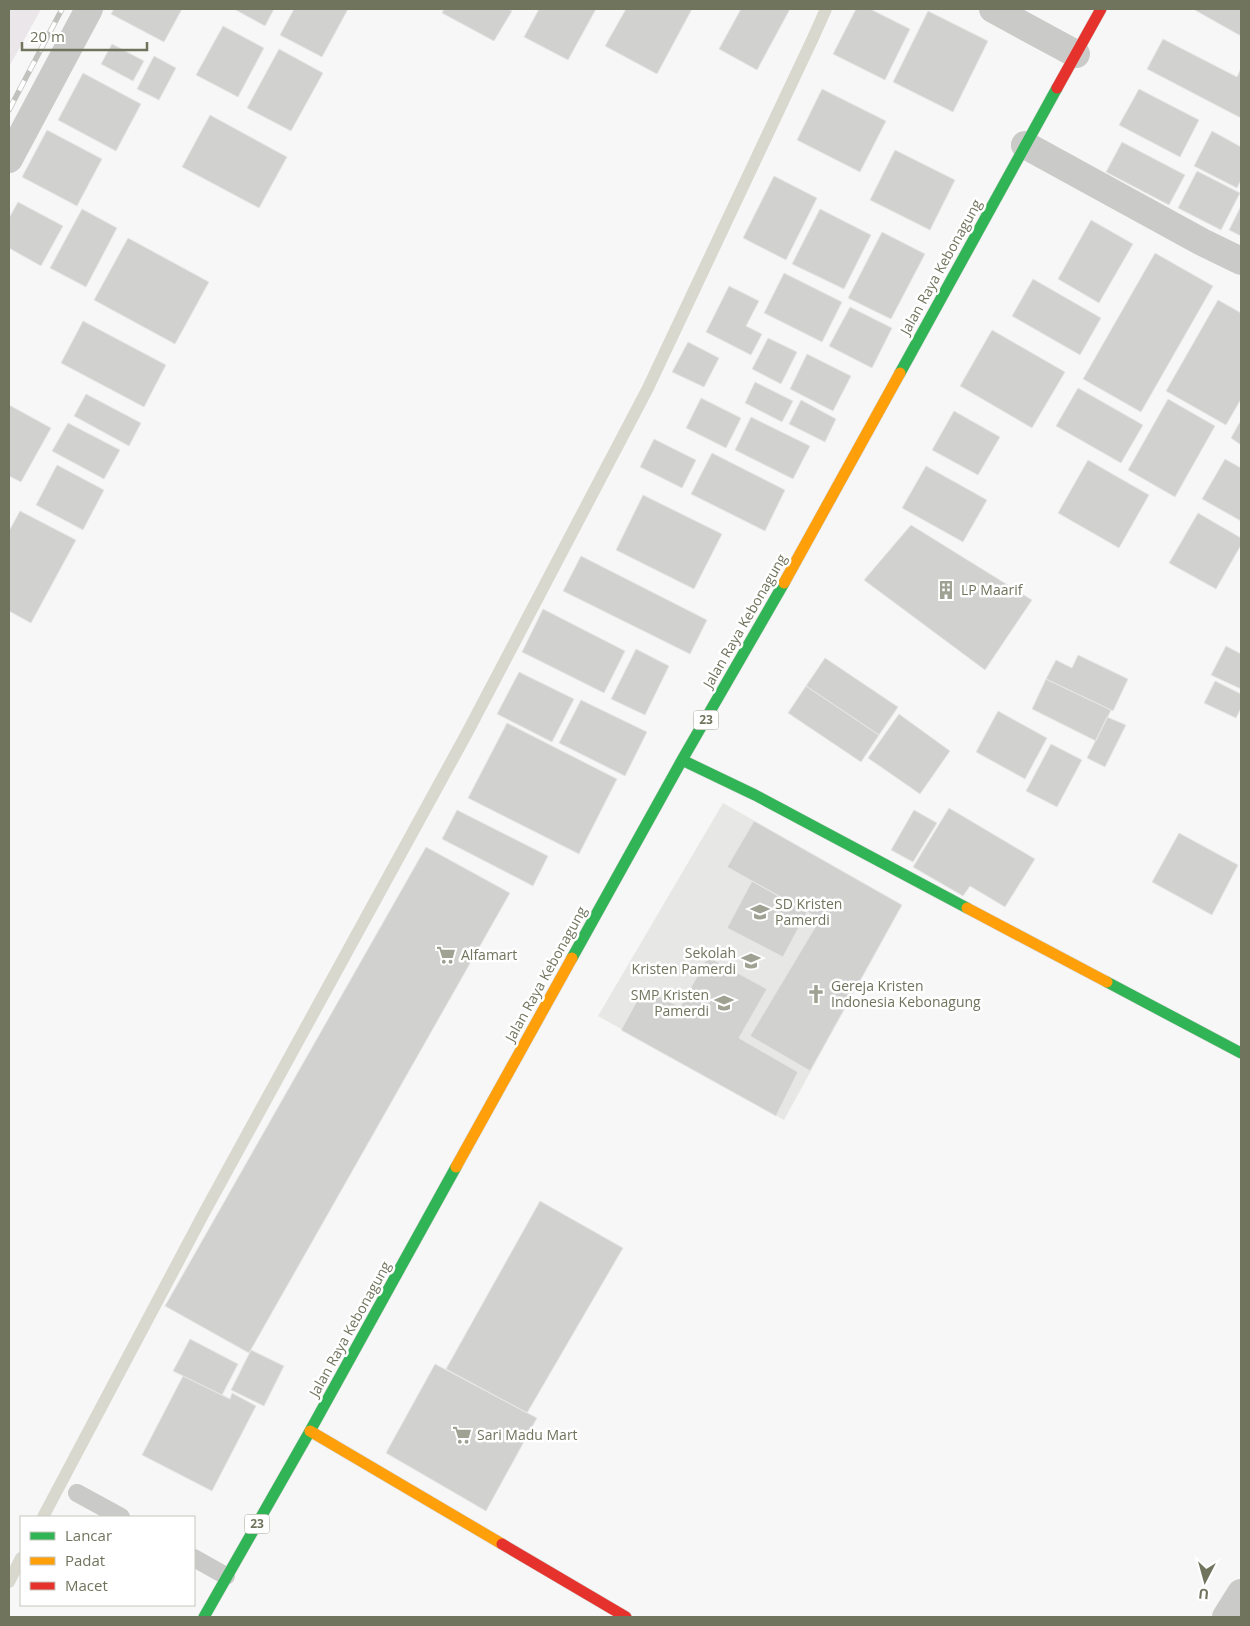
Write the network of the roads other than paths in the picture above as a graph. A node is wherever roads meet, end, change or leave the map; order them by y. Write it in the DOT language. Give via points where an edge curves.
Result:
graph roads {
  1 [pos="89,9"];
  2 [pos="993,9"];
  3 [pos="1101,9"];
  4 [pos="1076,54"];
  5 [pos="1025,145"];
  6 [pos="9,158"];
  7 [pos="1241,261"];
  8 [pos="682,760"];
  9 [pos="1241,1053"];
  10 [pos="310,1431"];
  11 [pos="77,1492"];
  12 [pos="120,1516"];
  13 [pos="195,1559"];
  14 [pos="226,1576"];
  15 [pos="1241,1593"];
  16 [pos="204,1617"];
  17 [pos="626,1617"];
  18 [pos="1226,1617"];
  1 -- 6 [label="street"];
  2 -- 4 [label="street"];
  3 -- 4 [label="main road, Jalan Raya Kebonagung / 23"];
  4 -- 5 [label="main road, Jalan Raya Kebonagung / 23"];
  5 -- 7 [label="street"];
  5 -- 8 [label="main road, Jalan Raya Kebonagung / 23" via="755,636"];
  8 -- 9 [label="main road" via="755,795"];
  8 -- 10 [label="main road, Jalan Raya Kebonagung / 23"];
  10 -- 14 [label="main road, 23"];
  10 -- 17 [label="main road"];
  11 -- 12 [label="lane"];
  13 -- 14 [label="lane"];
  14 -- 16 [label="main road, 23"];
  15 -- 18 [label="street"];
}
